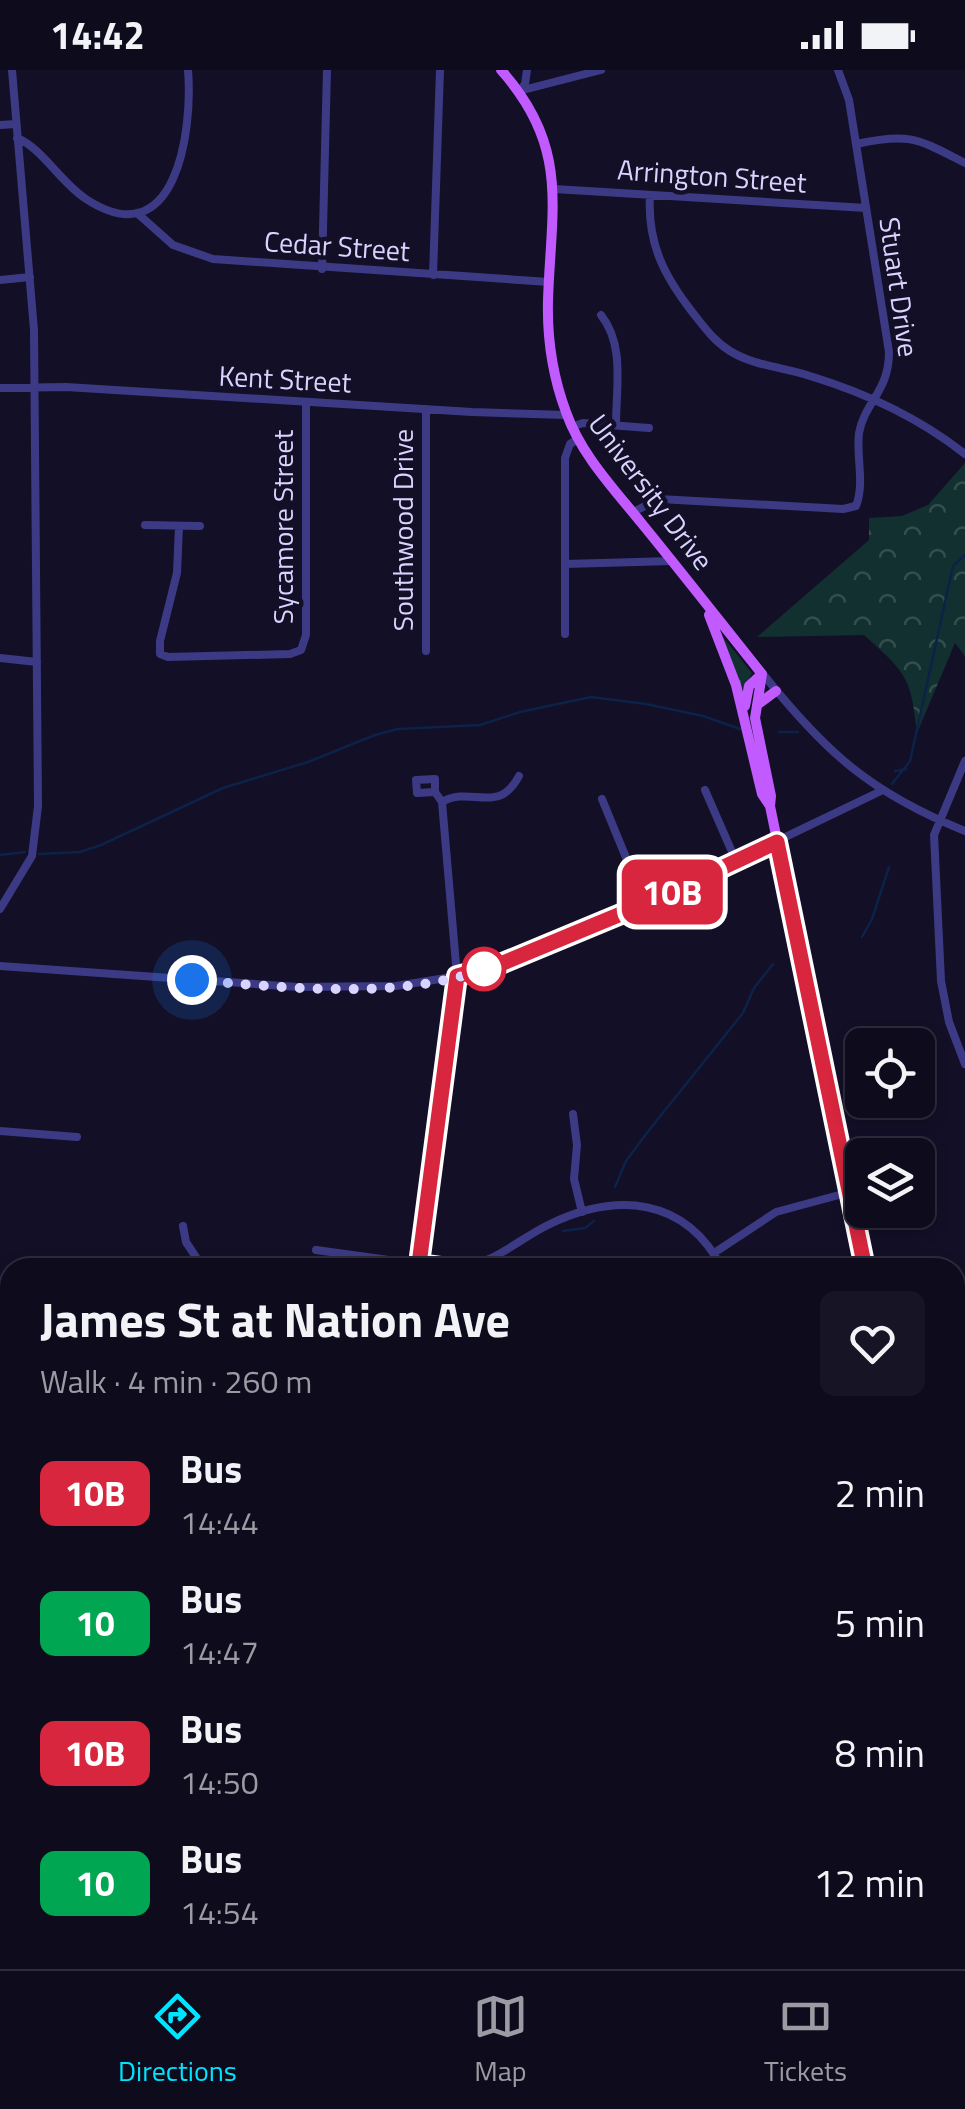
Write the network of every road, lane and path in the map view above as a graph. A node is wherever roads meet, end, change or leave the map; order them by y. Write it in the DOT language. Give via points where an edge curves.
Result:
graph roads {
  1 [pos="12,70"];
  2 [pos="188,70"];
  3 [pos="327,70"];
  4 [pos="440,70"];
  5 [pos="504,70"];
  6 [pos="528,70"];
  7 [pos="601,70"];
  8 [pos="838,70"];
  9 [pos="520,91"];
  10 [pos="16,124"];
  11 [pos="0,125"];
  12 [pos="18,138"];
  13 [pos="856,144"];
  14 [pos="965,162"];
  15 [pos="554,189"];
  16 [pos="650,195"];
  17 [pos="866,208"];
  18 [pos="137,213"];
  19 [pos="322,269"];
  20 [pos="433,275"];
  21 [pos="30,277"];
  22 [pos="0,280"];
  23 [pos="549,282"];
  24 [pos="600,314"];
  25 [pos="36,387"];
  26 [pos="0,388"];
  27 [pos="875,401"];
  28 [pos="306,403"];
  29 [pos="426,410"];
  30 [pos="566,414"];
  31 [pos="616,425"];
  32 [pos="571,426"];
  33 [pos="649,428"];
  34 [pos="578,439"];
  35 [pos="965,454"];
  36 [pos="633,512"];
  37 [pos="145,525"];
  38 [pos="179,526"];
  39 [pos="200,526"];
  40 [pos="672,561"];
  41 [pos="565,564"];
  42 [pos="700,596"];
  43 [pos="565,634"];
  44 [pos="426,651"];
  45 [pos="0,658"];
  46 [pos="37,662"];
  47 [pos="762,674"];
  48 [pos="776,691"];
  49 [pos="757,706"];
  50 [pos="744,715"];
  51 [pos="965,761"];
  52 [pos="519,776"];
  53 [pos="705,790"];
  54 [pos="881,791"];
  55 [pos="435,792"];
  56 [pos="602,798"];
  57 [pos="442,802"];
  58 [pos="770,806"];
  59 [pos="940,821"];
  60 [pos="965,832"];
  61 [pos="777,842"];
  62 [pos="736,861"];
  63 [pos="645,904"];
  64 [pos="0,909"];
  65 [pos="0,966"];
  66 [pos="457,976"];
  67 [pos="965,1064"];
  68 [pos="573,1114"];
  69 [pos="0,1132"];
  70 [pos="77,1137"];
  71 [pos="845,1168"];
  72 [pos="845,1193"];
  73 [pos="582,1212"];
  74 [pos="183,1226"];
  75 [pos="857,1228"];
  76 [pos="316,1250"];
  77 [pos="714,1254"];
  78 [pos="196,1258"];
  79 [pos="368,1258"];
  80 [pos="420,1258"];
  81 [pos="497,1258"];
  82 [pos="716,1258"];
  83 [pos="863,1258"];
  1 -- 10 [label="street"];
  2 -- 18 [label="street" via="184,157 169,186"];
  3 -- 19 [label="street"];
  4 -- 20 [label="street"];
  5 -- 9 [label="main road, University Drive"];
  6 -- 9 [label="street"];
  7 -- 9 [label="street"];
  8 -- 13 [label="street, Stuart Drive"];
  9 -- 15 [label="main road, University Drive" via="544,142"];
  10 -- 11 [label="street"];
  10 -- 12 [label="street"];
  12 -- 18 [label="street" via="90,202 117,215"];
  12 -- 21 [label="street"];
  13 -- 14 [label="street" via="916,140"];
  13 -- 17 [label="street, Stuart Drive"];
  15 -- 16 [label="street, Arrington Street"];
  15 -- 23 [label="main road, University Drive"];
  16 -- 17 [label="street, Arrington Street"];
  16 -- 27 [label="street" via="657,258 715,340 743,358"];
  17 -- 27 [label="street, Stuart Drive" via="890,352"];
  18 -- 19 [label="street, Cedar Street" via="167,240 196,254"];
  19 -- 20 [label="street, Cedar Street"];
  20 -- 23 [label="street, Cedar Street"];
  21 -- 22 [label="street"];
  21 -- 25 [label="street"];
  23 -- 30 [label="main road, University Drive" via="551,346"];
  24 -- 31 [label="street" via="616,346"];
  25 -- 26 [label="street, Kent Street"];
  25 -- 28 [label="street, Kent Street"];
  25 -- 46 [label="street"];
  27 -- 35 [label="street"];
  27 -- 36 [label="street, Stuart Drive" via="860,432 856,506 659,499"];
  28 -- 29 [label="street, Kent Street"];
  28 -- 38 [label="street, Sycamore Street" via="301,650 160,654"];
  29 -- 30 [label="street, Kent Street"];
  29 -- 44 [label="street, Southwood Drive"];
  30 -- 32 [label="main road, University Drive"];
  31 -- 32 [label="street"];
  31 -- 33 [label="street"];
  32 -- 34 [label="main road, University Drive"];
  34 -- 36 [label="main road, University Drive"];
  34 -- 41 [label="street" via="565,458"];
  36 -- 40 [label="main road, University Drive"];
  37 -- 38 [label="street"];
  38 -- 39 [label="street"];
  40 -- 41 [label="street"];
  40 -- 42 [label="main road, University Drive"];
  41 -- 43 [label="street"];
  42 -- 47 [label="main road, University Drive"];
  42 -- 50 [label="main road"];
  45 -- 46 [label="street"];
  46 -- 64 [label="street" via="36,837 28,866"];
  47 -- 48 [label="street, University Drive"];
  47 -- 49 [label="main road"];
  47 -- 50 [label="main road" via="748,686"];
  48 -- 49 [label="main road"];
  48 -- 54 [label="street, University Drive" via="828,750"];
  49 -- 58 [label="main road"];
  50 -- 58 [label="main road"];
  51 -- 59 [label="street"];
  52 -- 57 [label="street" via="506,794"];
  53 -- 62 [label="street"];
  54 -- 59 [label="street, University Drive"];
  54 -- 61 [label="street"];
  55 -- 57 [label="street"];
  56 -- 63 [label="street"];
  57 -- 66 [label="street"];
  58 -- 61 [label="main road"];
  59 -- 60 [label="street, University Drive"];
  59 -- 67 [label="street" via="934,835 939,964"];
  61 -- 62 [label="street"];
  61 -- 71 [label="main road"];
  62 -- 63 [label="street"];
  63 -- 66 [label="street"];
  65 -- 66 [label="street" via="298,987 396,986"];
  66 -- 80 [label="street"];
  68 -- 73 [label="street" via="573,1174"];
  69 -- 70 [label="street"];
  72 -- 77 [label="street" via="776,1212"];
  73 -- 77 [label="street" via="621,1203 651,1208 692,1228"];
  73 -- 81 [label="street"];
  74 -- 78 [label="street"];
  75 -- 83 [label="main road"];
  76 -- 79 [label="street"];
  77 -- 82 [label="street"];
}
